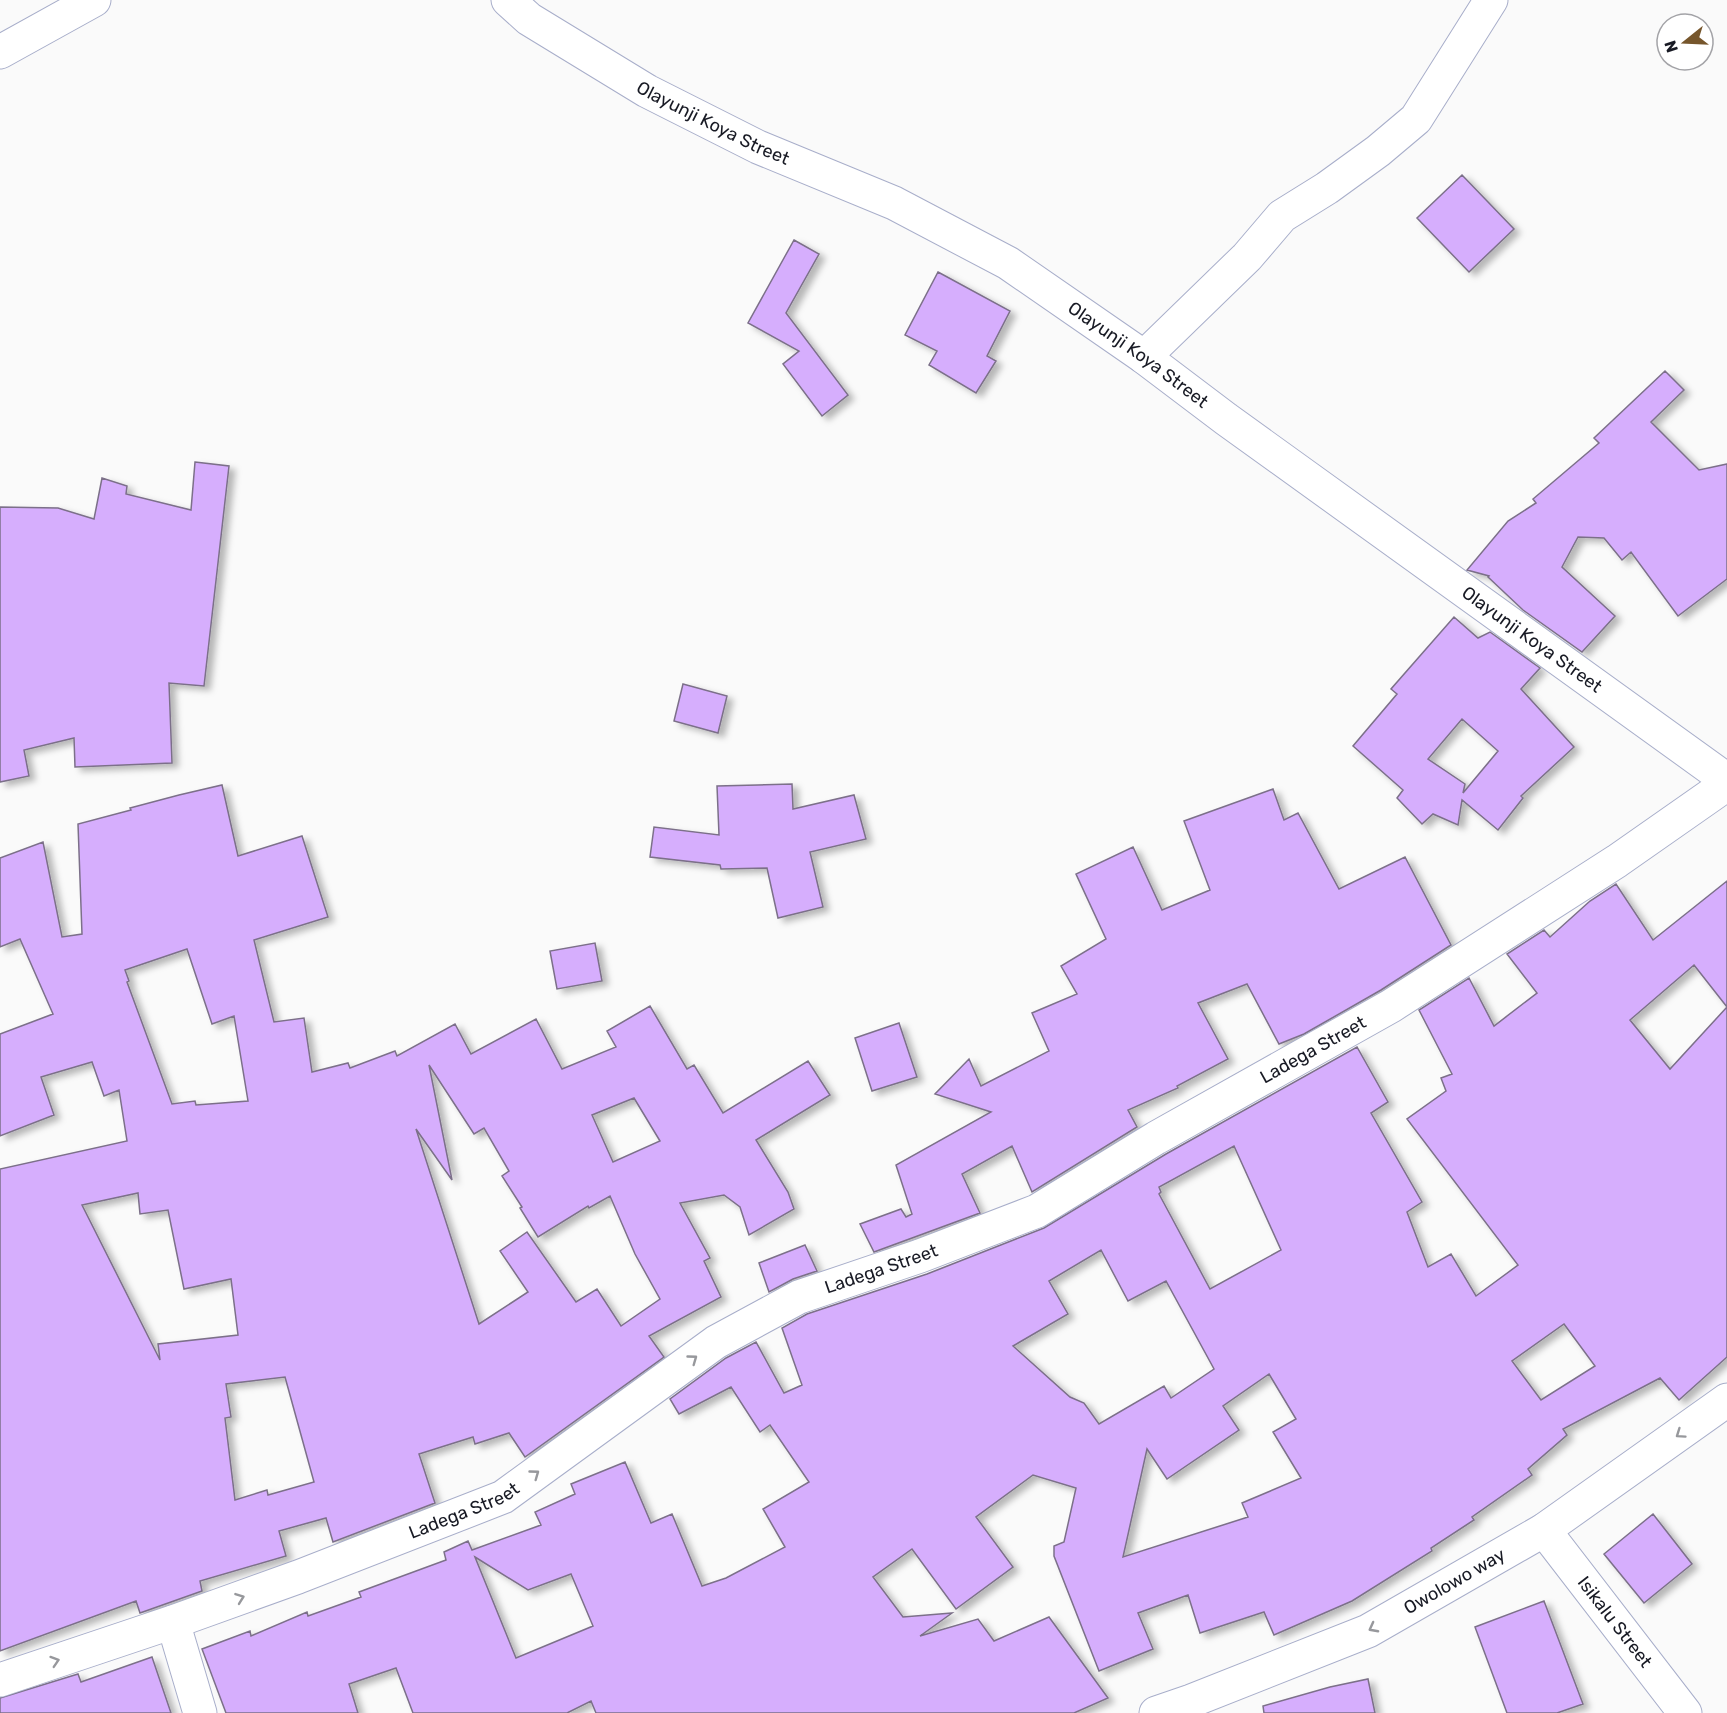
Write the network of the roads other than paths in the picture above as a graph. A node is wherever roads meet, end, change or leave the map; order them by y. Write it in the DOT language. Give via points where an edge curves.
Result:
graph roads {
  1 [pos="94,0"];
  2 [pos="508,0"];
  3 [pos="1491,0"];
  4 [pos="0,52"];
  5 [pos="1144,357"];
  6 [pos="1727,782"];
  7 [pos="1727,1400"];
  8 [pos="1544,1530"];
  9 [pos="173,1622"];
  10 [pos="0,1680"];
  11 [pos="200,1713"];
  12 [pos="1156,1713"];
  13 [pos="1685,1713"];
  1 -- 4 [label="street"];
  2 -- 5 [label="street, Olayunji Koya Street" via="529,19 647,91 758,147 894,203 1008,263"];
  3 -- 5 [label="street" via="1416,119 1328,188 1282,216 1247,257"];
  5 -- 6 [label="street, Olayunji Koya Street"];
  9 -- 6 [label="street, Ladega Street, one-way" via="503,1497 716,1342 798,1297 1037,1211 1156,1138 1391,1006 1617,861"];
  7 -- 8 [label="street, Owolowo way, one-way"];
  8 -- 12 [label="street, Owolowo way, one-way" via="1368,1631"];
  8 -- 13 [label="street, Isikalu Street"];
  10 -- 9 [label="street, Ladega Street, one-way"];
  9 -- 11 [label="street"];
}
